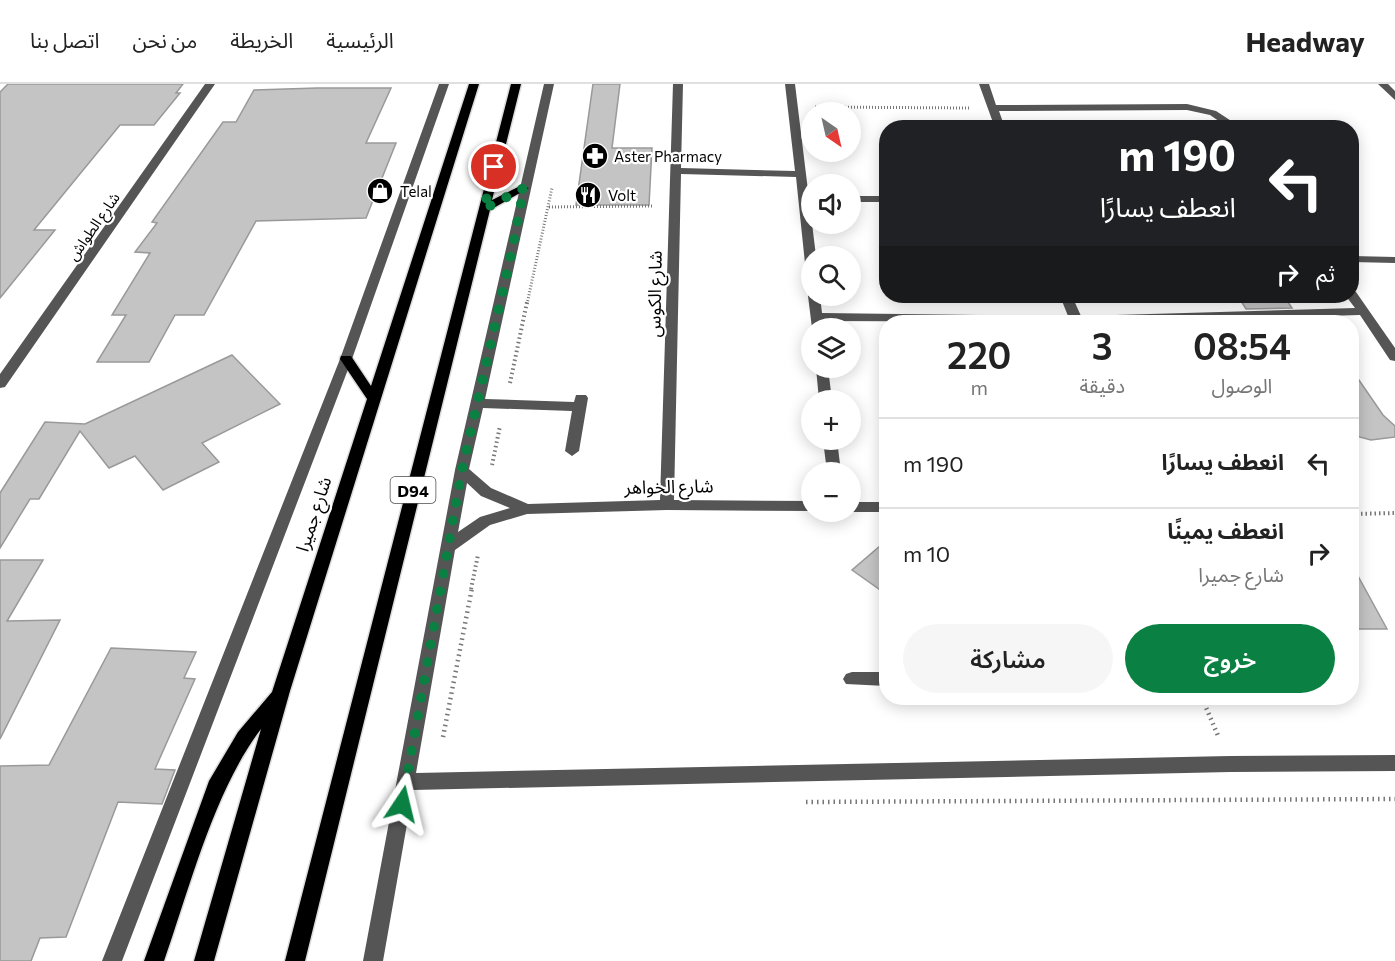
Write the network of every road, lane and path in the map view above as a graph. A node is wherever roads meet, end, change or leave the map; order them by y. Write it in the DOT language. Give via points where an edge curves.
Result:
graph roads {
  1 [pos="210,84"];
  2 [pos="444,84"];
  3 [pos="474,84"];
  4 [pos="516,84"];
  5 [pos="549,84"];
  6 [pos="678,84"];
  7 [pos="790,84"];
  8 [pos="984,84"];
  9 [pos="1383,84"];
  10 [pos="1395,97"];
  11 [pos="793,106"];
  12 [pos="993,108"];
  13 [pos="997,120"];
  14 [pos="1224,120"];
  15 [pos="676,171"];
  16 [pos="800,174"];
  17 [pos="801,178"];
  18 [pos="552,185"];
  19 [pos="524,188"];
  20 [pos="861,199"];
  21 [pos="879,199"];
  22 [pos="674,206"];
  23 [pos="519,207"];
  24 [pos="548,207"];
  25 [pos="484,209"];
  26 [pos="1359,259"];
  27 [pos="1395,260"];
  28 [pos="1358,303"];
  29 [pos="1363,311"];
  30 [pos="1248,315"];
  31 [pos="861,323"];
  32 [pos="879,323"];
  33 [pos="1395,357"];
  34 [pos="346,359"];
  35 [pos="0,384"];
  36 [pos="374,398"];
  37 [pos="477,403"];
  38 [pos="505,404"];
  39 [pos="572,451"];
  40 [pos="462,470"];
  41 [pos="486,492"];
  42 [pos="668,505"];
  43 [pos="801,506"];
  44 [pos="861,507"];
  45 [pos="879,507"];
  46 [pos="527,509"];
  47 [pos="1395,513"];
  48 [pos="1359,514"];
  49 [pos="447,548"];
  50 [pos="879,679"];
  51 [pos="852,680"];
  52 [pos="281,691"];
  53 [pos="1205,705"];
  54 [pos="1395,763"];
  55 [pos="1230,764"];
  56 [pos="406,782"];
  57 [pos="1395,799"];
  58 [pos="800,802"];
  59 [pos="112,961"];
  60 [pos="154,961"];
  61 [pos="204,961"];
  62 [pos="295,961"];
  63 [pos="373,961"];
  1 -- 35 [label="street, شارع الطواش"];
  2 -- 34 [label="street"];
  3 -- 36 [label="main road, شارع جميرا"];
  4 -- 25 [label="main road, D94"];
  5 -- 19 [label="street"];
  6 -- 15 [label="street, شارع الكوس"];
  7 -- 11 [label="street"];
  8 -- 12 [label="street"];
  9 -- 10 [label="street"];
  11 -- 12 [label="path"];
  11 -- 16 [label="street"];
  12 -- 13 [label="street"];
  12 -- 14 [label="street" via="1187,107"];
  15 -- 16 [label="street"];
  15 -- 22 [label="street, شارع الكوس"];
  16 -- 17 [label="street"];
  18 -- 24 [label="path"];
  19 -- 23 [label="street"];
  19 -- 25 [label="main road"];
  20 -- 21 [label="street"];
  22 -- 24 [label="path"];
  22 -- 42 [label="street, شارع الكوس"];
  23 -- 24 [label="path"];
  23 -- 37 [label="street"];
  24 -- 38 [label="path"];
  25 -- 62 [label="main road, D94"];
  26 -- 27 [label="street"];
  28 -- 29 [label="street"];
  29 -- 30 [label="street"];
  29 -- 33 [label="street"];
  31 -- 32 [label="street"];
  34 -- 36 [label="main road"];
  34 -- 59 [label="street"];
  36 -- 52 [label="main road, شارع جميرا"];
  37 -- 38 [label="street"];
  37 -- 40 [label="street"];
  38 -- 39 [label="street" via="580,403"];
  38 -- 41 [label="path"];
  40 -- 41 [label="street, شارع الخواهر"];
  40 -- 49 [label="street"];
  41 -- 46 [label="street, شارع الخواهر"];
  42 -- 43 [label="street, شارع الخواهر"];
  42 -- 46 [label="street, شارع الخواهر"];
  44 -- 45 [label="street"];
  46 -- 49 [label="street, شارع الخواهر" via="485,521"];
  47 -- 48 [label="path"];
  49 -- 56 [label="street"];
  50 -- 51 [label="street"];
  52 -- 60 [label="main road" via="244,738 216,787"];
  52 -- 61 [label="main road, شارع جميرا"];
  53 -- 55 [label="path"];
  54 -- 55 [label="street"];
  55 -- 56 [label="street"];
  56 -- 63 [label="street"];
  57 -- 58 [label="path"];
}
